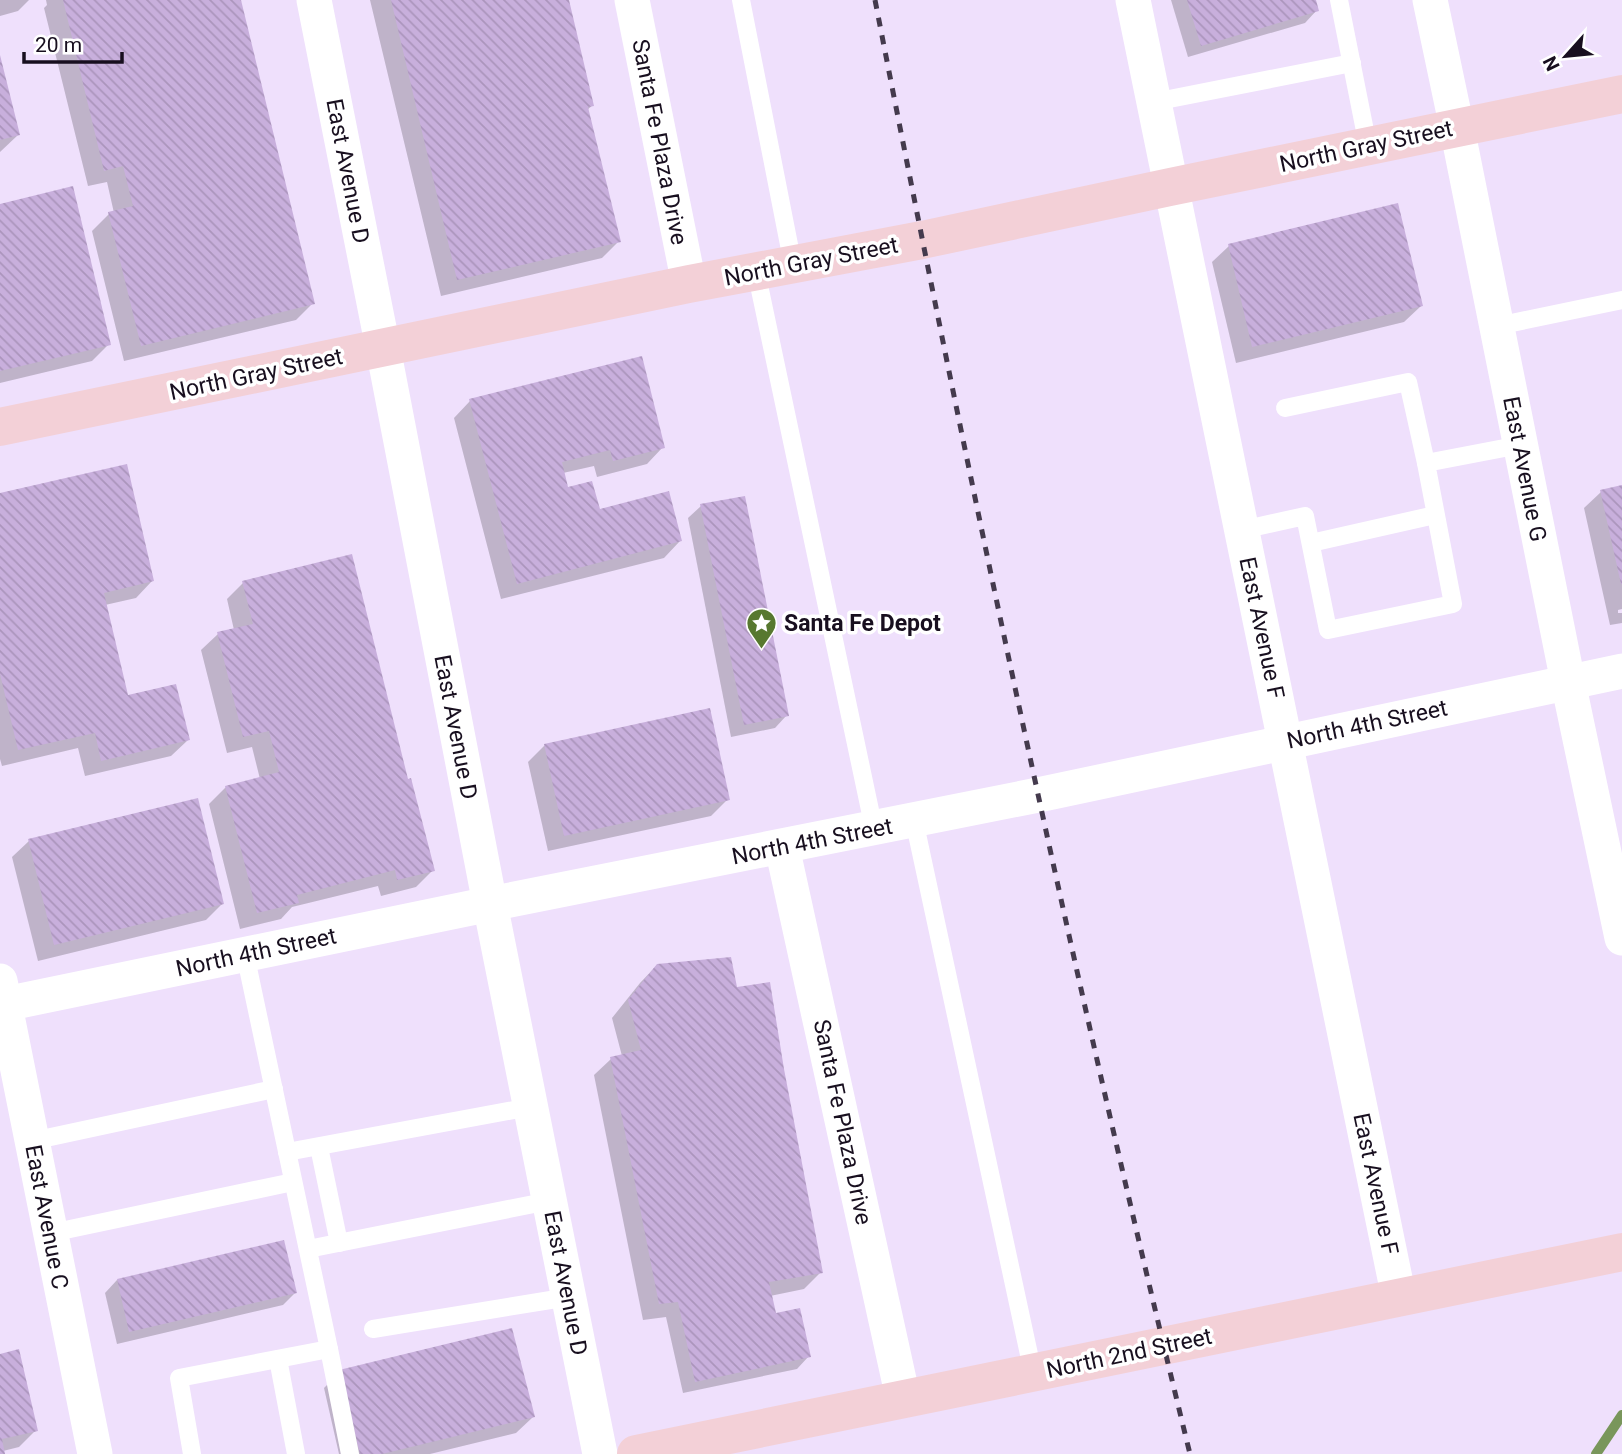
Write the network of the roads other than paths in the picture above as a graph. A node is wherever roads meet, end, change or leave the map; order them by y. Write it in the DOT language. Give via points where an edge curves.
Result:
graph roads {
  1 [pos="314,0"];
  2 [pos="632,0"];
  3 [pos="741,0"];
  4 [pos="1133,0"];
  5 [pos="1339,0"];
  6 [pos="1430,0"];
  7 [pos="1352,63"];
  8 [pos="1622,94"];
  9 [pos="1153,102"];
  10 [pos="1457,128"];
  11 [pos="1368,146"];
  12 [pos="1170,187"];
  13 [pos="774,268"];
  14 [pos="689,284"];
  15 [pos="1622,300"];
  16 [pos="1497,326"];
  17 [pos="383,348"];
  18 [pos="1285,408"];
  19 [pos="0,426"];
  20 [pos="1520,445"];
  21 [pos="1426,463"];
  22 [pos="1435,515"];
  23 [pos="1242,530"];
  24 [pos="1311,543"];
  25 [pos="1622,671"];
  26 [pos="1567,682"];
  27 [pos="1286,741"];
  28 [pos="914,820"];
  29 [pos="874,829"];
  30 [pos="782,847"];
  31 [pos="490,904"];
  32 [pos="1622,938"];
  33 [pos="245,954"];
  34 [pos="1,996"];
  35 [pos="274,1089"];
  36 [pos="530,1107"];
  37 [pos="32,1142"];
  38 [pos="319,1147"];
  39 [pos="287,1152"];
  40 [pos="293,1182"];
  41 [pos="549,1201"];
  42 [pos="51,1233"];
  43 [pos="339,1243"];
  44 [pos="308,1249"];
  45 [pos="1622,1252"];
  46 [pos="569,1297"];
  47 [pos="1399,1297"];
  48 [pos="373,1329"];
  49 [pos="329,1349"];
  50 [pos="278,1359"];
  51 [pos="1033,1373"];
  52 [pos="903,1398"];
  53 [pos="95,1454"];
  54 [pos="192,1454"];
  55 [pos="296,1454"];
  56 [pos="350,1454"];
  57 [pos="600,1454"];
  58 [pos="636,1454"];
  1 -- 17 [label="street, East Avenue D"];
  2 -- 14 [label="street, Santa Fe Plaza Drive"];
  3 -- 13 [label="lane"];
  4 -- 9 [label="street, East Avenue F"];
  5 -- 7 [label="lane"];
  6 -- 10 [label="street, East Avenue G"];
  7 -- 9 [label="lane"];
  7 -- 11 [label="lane"];
  8 -- 10 [label="street, North Gray Street"];
  9 -- 12 [label="street, East Avenue F"];
  10 -- 11 [label="street, North Gray Street"];
  10 -- 16 [label="street, East Avenue G"];
  11 -- 12 [label="street, North Gray Street"];
  12 -- 13 [label="street, North Gray Street"];
  12 -- 23 [label="street, East Avenue F"];
  13 -- 14 [label="street, North Gray Street"];
  13 -- 29 [label="lane"];
  14 -- 17 [label="street, North Gray Street"];
  15 -- 16 [label="lane"];
  16 -- 20 [label="street, East Avenue G"];
  17 -- 19 [label="street, North Gray Street"];
  17 -- 31 [label="street, East Avenue D"];
  18 -- 21 [label="lane" via="1408,382"];
  20 -- 21 [label="lane"];
  20 -- 26 [label="street, East Avenue G"];
  21 -- 22 [label="lane"];
  22 -- 24 [label="lane"];
  22 -- 24 [label="lane" via="1452,604 1328,630"];
  23 -- 24 [label="lane" via="1305,516"];
  23 -- 27 [label="street, East Avenue F"];
  25 -- 26 [label="street, North 4th Street"];
  26 -- 27 [label="street, North 4th Street"];
  26 -- 32 [label="street, East Avenue G"];
  27 -- 28 [label="street, North 4th Street"];
  27 -- 47 [label="street, East Avenue F"];
  28 -- 29 [label="street, North 4th Street"];
  28 -- 51 [label="lane"];
  29 -- 30 [label="street, North 4th Street"];
  30 -- 31 [label="street, North 4th Street"];
  30 -- 52 [label="street, Santa Fe Plaza Drive"];
  31 -- 33 [label="street, North 4th Street"];
  31 -- 36 [label="street, East Avenue D"];
  33 -- 34 [label="street, North 4th Street"];
  33 -- 35 [label="lane"];
  34 -- 37 [label="street, East Avenue C"];
  35 -- 37 [label="lane"];
  35 -- 39 [label="lane"];
  36 -- 38 [label="lane"];
  36 -- 41 [label="street, East Avenue D"];
  37 -- 42 [label="street, East Avenue C"];
  38 -- 39 [label="lane"];
  38 -- 43 [label="lane"];
  39 -- 40 [label="lane"];
  40 -- 42 [label="lane"];
  40 -- 44 [label="lane"];
  41 -- 43 [label="lane"];
  41 -- 46 [label="street, East Avenue D"];
  42 -- 53 [label="street, East Avenue C"];
  43 -- 44 [label="lane"];
  44 -- 49 [label="lane"];
  45 -- 47 [label="street, North 2nd Street"];
  46 -- 48 [label="lane"];
  46 -- 57 [label="street, East Avenue D"];
  47 -- 51 [label="street, North 2nd Street"];
  49 -- 50 [label="lane"];
  49 -- 56 [label="lane"];
  50 -- 54 [label="lane" via="179,1378"];
  50 -- 55 [label="lane"];
  51 -- 52 [label="street, North 2nd Street"];
  52 -- 58 [label="street, North 2nd Street"];
}
